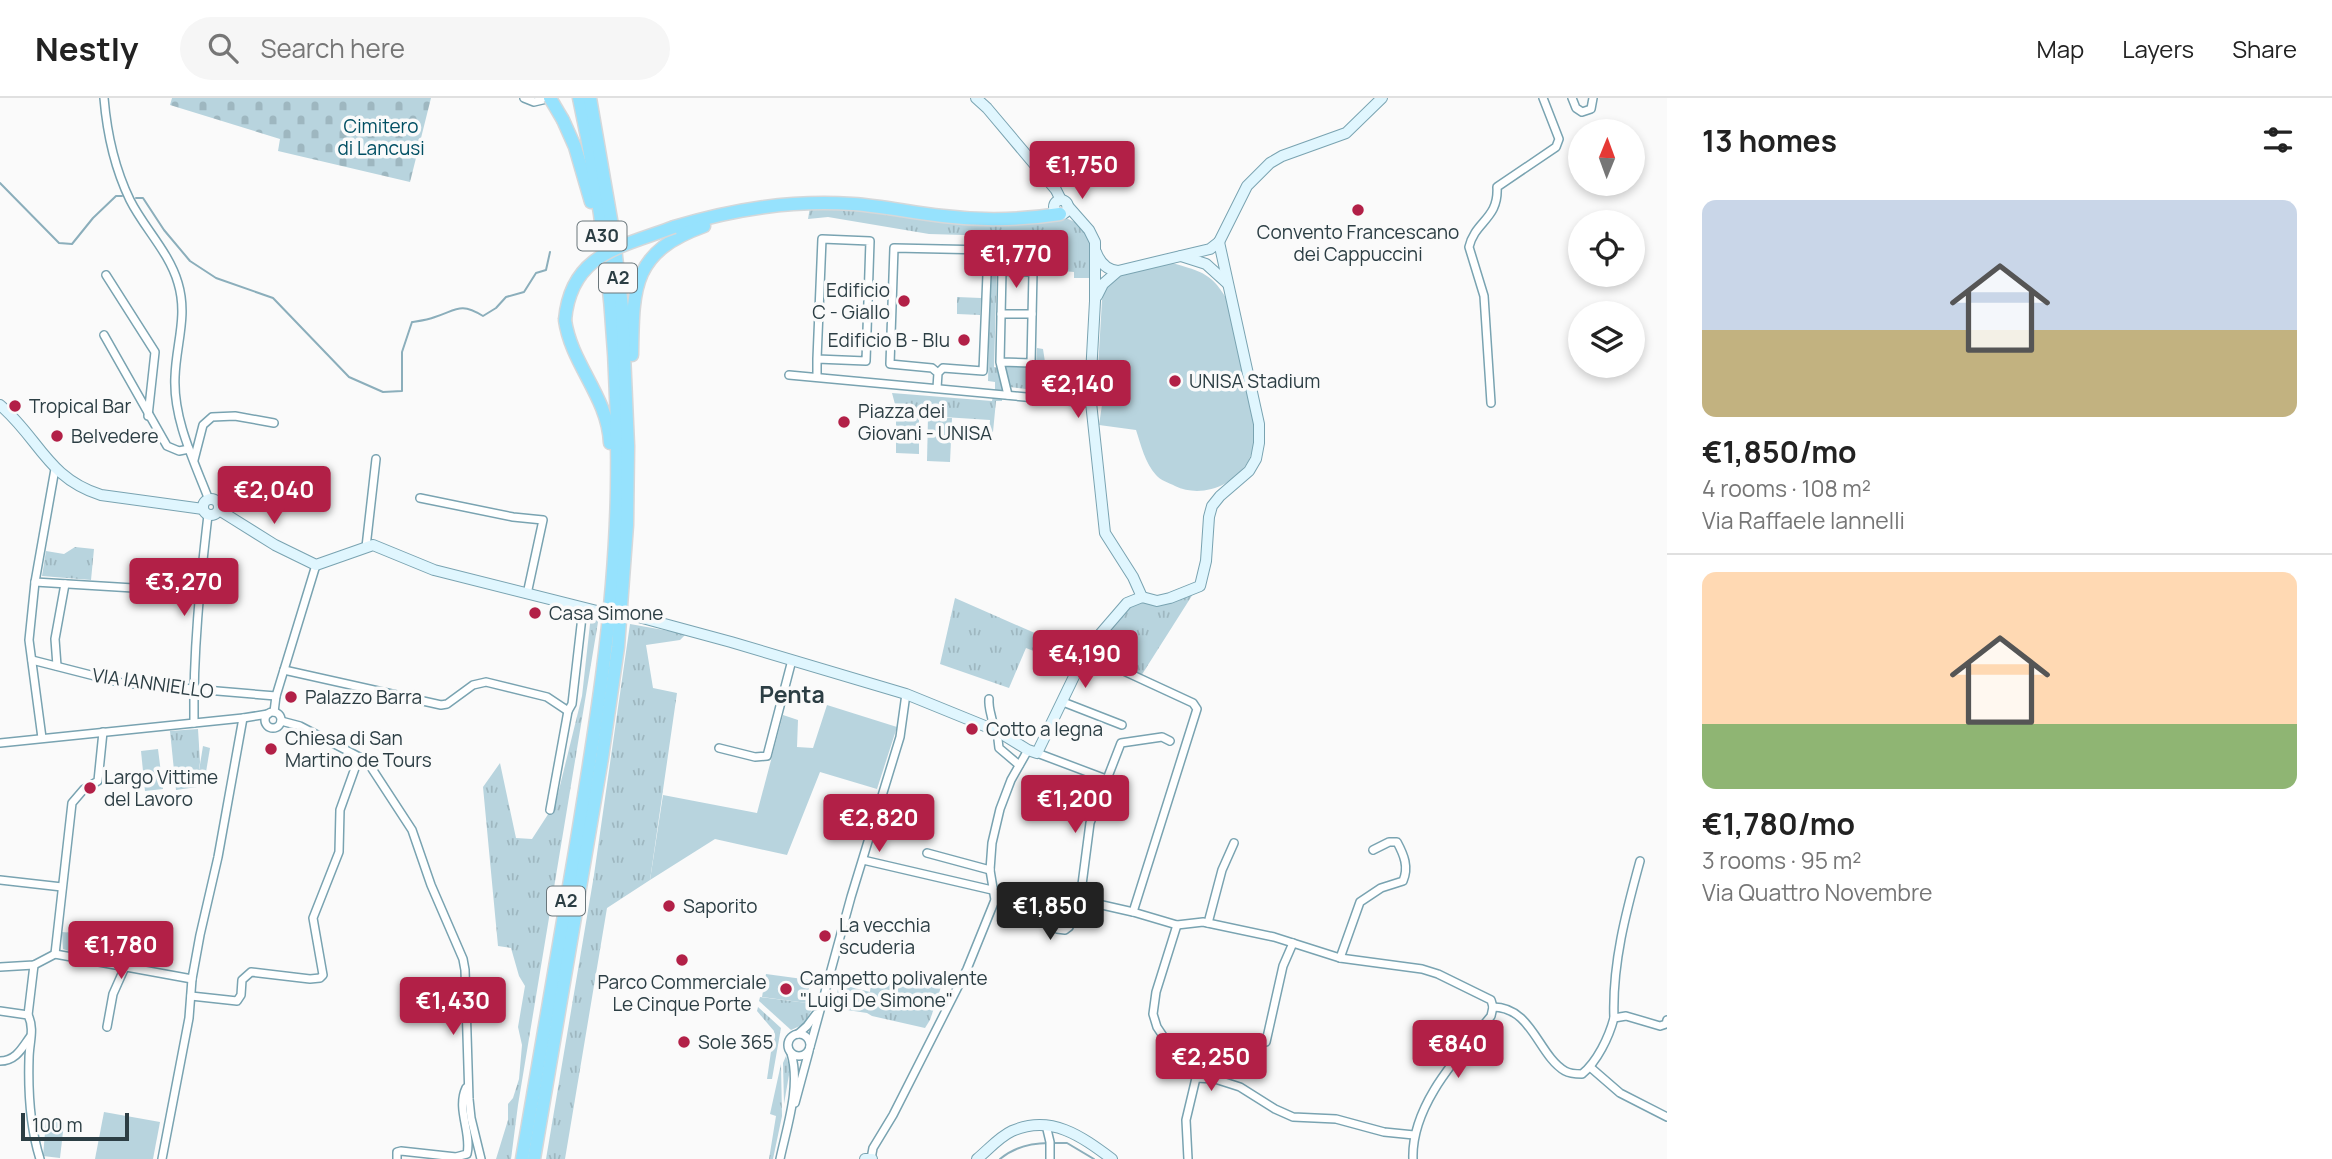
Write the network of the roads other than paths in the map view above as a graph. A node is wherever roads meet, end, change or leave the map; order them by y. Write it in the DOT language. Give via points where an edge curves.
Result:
graph roads {
  1 [pos="104,98"];
  2 [pos="524,98"];
  3 [pos="551,98"];
  4 [pos="590,98"];
  5 [pos="976,98"];
  6 [pos="1382,98"];
  7 [pos="1543,98"];
  8 [pos="1572,98"];
  9 [pos="1593,98"];
  10 [pos="986,103"];
  11 [pos="584,107"];
  12 [pos="791,205"];
  13 [pos="1060,207"];
  14 [pos="1219,242"];
  15 [pos="1095,250"];
  16 [pos="1181,256"];
  17 [pos="1118,271"];
  18 [pos="106,275"];
  19 [pos="1228,283"];
  20 [pos="1095,301"];
  21 [pos="1001,314"];
  22 [pos="1032,314"];
  23 [pos="104,335"];
  24 [pos="817,359"];
  25 [pos="1000,362"];
  26 [pos="614,363"];
  27 [pos="938,373"];
  28 [pos="789,375"];
  29 [pos="817,377"];
  30 [pos="937,388"];
  31 [pos="1008,395"];
  32 [pos="1090,402"];
  33 [pos="1491,403"];
  34 [pos="0,405"];
  35 [pos="148,416"];
  36 [pos="274,423"];
  37 [pos="628,446"];
  38 [pos="189,449"];
  39 [pos="376,459"];
  40 [pos="194,460"];
  41 [pos="55,469"];
  42 [pos="420,498"];
  43 [pos="207,508"];
  44 [pos="366,547"];
  45 [pos="316,565"];
  46 [pos="1131,574"];
  47 [pos="35,582"];
  48 [pos="65,584"];
  49 [pos="199,592"];
  50 [pos="527,594"];
  51 [pos="1142,597"];
  52 [pos="1127,603"];
  53 [pos="583,608"];
  54 [pos="1096,639"];
  55 [pos="607,643"];
  56 [pos="32,660"];
  57 [pos="792,660"];
  58 [pos="1082,660"];
  59 [pos="57,666"];
  60 [pos="1113,666"];
  61 [pos="285,670"];
  62 [pos="194,688"];
  63 [pos="906,694"];
  64 [pos="276,696"];
  65 [pos="989,699"];
  66 [pos="1063,702"];
  67 [pos="568,712"];
  68 [pos="271,713"];
  69 [pos="243,718"];
  70 [pos="281,721"];
  71 [pos="194,723"];
  72 [pos="265,723"];
  73 [pos="1122,725"];
  74 [pos="995,730"];
  75 [pos="103,732"];
  76 [pos="42,738"];
  77 [pos="1170,741"];
  78 [pos="0,743"];
  79 [pos="719,748"];
  80 [pos="1032,752"];
  81 [pos="359,757"];
  82 [pos="1019,765"];
  83 [pos="1106,779"];
  84 [pos="550,810"];
  85 [pos="1234,843"];
  86 [pos="1373,850"];
  87 [pos="927,853"];
  88 [pos="863,860"];
  89 [pos="1640,861"];
  90 [pos="990,870"];
  91 [pos="0,880"];
  92 [pos="62,887"];
  93 [pos="992,890"];
  94 [pos="995,900"];
  95 [pos="1080,900"];
  96 [pos="1133,912"];
  97 [pos="1208,923"];
  98 [pos="1177,925"];
  99 [pos="1293,943"];
  100 [pos="55,954"];
  101 [pos="1340,958"];
  102 [pos="34,965"];
  103 [pos="0,967"];
  104 [pos="125,967"];
  105 [pos="192,979"];
  106 [pos="191,996"];
  107 [pos="820,1007"];
  108 [pos="1493,1007"];
  109 [pos="0,1011"];
  110 [pos="28,1015"];
  111 [pos="1614,1017"];
  112 [pos="1667,1020"];
  113 [pos="107,1027"];
  114 [pos="798,1034"];
  115 [pos="29,1040"];
  116 [pos="1266,1042"];
  117 [pos="810,1049"];
  118 [pos="791,1053"];
  119 [pos="0,1061"];
  120 [pos="1590,1068"];
  121 [pos="1196,1078"];
  122 [pos="468,1084"];
  123 [pos="1189,1110"];
  124 [pos="1200,1112"];
  125 [pos="1667,1117"];
  126 [pos="789,1121"];
  127 [pos="1046,1125"];
  128 [pos="1414,1135"];
  129 [pos="40,1159"];
  130 [pos="162,1159"];
  131 [pos="397,1159"];
  132 [pos="481,1159"];
  133 [pos="522,1159"];
  134 [pos="537,1159"];
  135 [pos="780,1159"];
  136 [pos="865,1159"];
  137 [pos="871,1159"];
  138 [pos="977,1159"];
  139 [pos="1050,1159"];
  140 [pos="1112,1159"];
  141 [pos="1188,1159"];
  142 [pos="1413,1159"];
  1 -- 38 [label="street" via="114,160 131,201 178,280 184,306 175,378"];
  2 -- 3 [label="street" via="534,102"];
  3 -- 26 [label="highway, bridge" via="575,147 591,203"];
  4 -- 11 [label="highway, A30"];
  5 -- 10 [label="street"];
  6 -- 14 [label="street" via="1346,132 1282,156 1257,174"];
  7 -- 33 [label="street" via="1559,139 1556,147 1497,187 1498,201 1469,247 1484,296"];
  8 -- 9 [label="street" via="1582,112 1591,109"];
  10 -- 13 [label="street" via="1048,180"];
  11 -- 26 [label="highway, A30"];
  11 -- 37 [label="highway, A2" via="613,231"];
  12 -- 13 [label="highway" via="857,204 945,217 1013,220 1034,218"];
  12 -- 37 [label="highway" via="699,228 661,248 646,262 636,291 632,328"];
  12 -- 55 [label="highway, bridge" via="748,208 674,227 607,253 583,270 567,299 565,320 571,344 601,404 610,437"];
  13 -- 15 [label="street" via="1084,223"];
  14 -- 16 [label="street"];
  14 -- 19 [label="street"];
  15 -- 17 [label="street" via="1104,265"];
  15 -- 20 [label="street"];
  16 -- 17 [label="street"];
  16 -- 19 [label="street" via="1206,264"];
  17 -- 20 [label="street" via="1103,284"];
  18 -- 35 [label="street" via="155,352"];
  19 -- 51 [label="street" via="1259,424 1256,459 1212,506 1200,586 1157,601"];
  20 -- 32 [label="street"];
  21 -- 22 [label="street"];
  21 -- 22 [label="street" via="1002,271 1033,272"];
  21 -- 25 [label="street"];
  22 -- 25 [label="street" via="1031,363"];
  23 -- 35 [label="street"];
  24 -- 24 [label="street" via="821,239 870,241 866,360"];
  24 -- 29 [label="street"];
  25 -- 31 [label="street"];
  26 -- 55 [label="highway, A2" via="617,490"];
  27 -- 27 [label="street" via="943,368 984,371 988,250 894,248 890,365 932,368"];
  27 -- 30 [label="street"];
  28 -- 29 [label="street"];
  29 -- 30 [label="street"];
  30 -- 31 [label="street"];
  31 -- 32 [label="street"];
  32 -- 46 [label="street" via="1105,533"];
  34 -- 41 [label="street"];
  35 -- 38 [label="street" via="167,446"];
  36 -- 40 [label="street" via="212,416 203,425"];
  37 -- 134 [label="highway, A2" via="618,647"];
  38 -- 40 [label="street"];
  39 -- 44 [label="street"];
  40 -- 43 [label="street"];
  41 -- 43 [label="street" via="69,481 101,495"];
  41 -- 47 [label="street"];
  42 -- 50 [label="street" via="543,520"];
  43 -- 45 [label="street" via="218,503 219,510"];
  43 -- 49 [label="street"];
  44 -- 45 [label="street"];
  44 -- 50 [label="street" via="373,545 434,569"];
  45 -- 61 [label="street"];
  46 -- 51 [label="street"];
  46 -- 52 [label="street"];
  47 -- 48 [label="street"];
  47 -- 56 [label="street" via="29,640"];
  48 -- 49 [label="street"];
  48 -- 59 [label="street" via="55,639"];
  49 -- 62 [label="street"];
  50 -- 53 [label="street"];
  51 -- 52 [label="street"];
  52 -- 54 [label="street"];
  53 -- 57 [label="street, bridge" via="635,616"];
  53 -- 67 [label="street"];
  54 -- 58 [label="street"];
  54 -- 60 [label="street"];
  55 -- 133 [label="highway, A2"];
  56 -- 59 [label="street, VIA IANNIELLO"];
  56 -- 76 [label="street"];
  57 -- 63 [label="street"];
  57 -- 79 [label="street" via="767,756"];
  58 -- 60 [label="street"];
  58 -- 66 [label="street"];
  59 -- 62 [label="street, VIA IANNIELLO" via="122,683"];
  60 -- 96 [label="street" via="1193,703 1197,709"];
  61 -- 64 [label="street"];
  61 -- 67 [label="street" via="441,705 486,682 547,697"];
  62 -- 64 [label="street, VIA IANNIELLO"];
  62 -- 71 [label="street"];
  63 -- 74 [label="street"];
  63 -- 88 [label="street" via="900,737"];
  64 -- 68 [label="street"];
  65 -- 74 [label="street"];
  66 -- 73 [label="street"];
  66 -- 80 [label="street"];
  67 -- 84 [label="street"];
  68 -- 69 [label="street"];
  68 -- 70 [label="street" via="278,714"];
  68 -- 72 [label="street"];
  69 -- 71 [label="street"];
  69 -- 72 [label="street"];
  69 -- 105 [label="street"];
  70 -- 72 [label="street" via="274,728"];
  70 -- 81 [label="street"];
  71 -- 75 [label="street"];
  74 -- 80 [label="street"];
  74 -- 82 [label="street" via="999,748"];
  75 -- 76 [label="street"];
  75 -- 92 [label="street" via="98,781 72,803"];
  76 -- 78 [label="street"];
  77 -- 83 [label="street" via="1162,737 1121,743"];
  80 -- 82 [label="street"];
  80 -- 83 [label="street"];
  81 -- 106 [label="street" via="340,810 339,852 313,918 323,975 310,979 251,972 242,980 237,1000"];
  81 -- 122 [label="street" via="367,761 412,830 463,960"];
  82 -- 90 [label="street" via="1000,809"];
  83 -- 95 [label="street" via="1090,823"];
  85 -- 97 [label="street"];
  86 -- 101 [label="street" via="1397,842 1407,872 1403,881 1360,902"];
  87 -- 90 [label="street"];
  88 -- 93 [label="street"];
  88 -- 107 [label="street"];
  89 -- 111 [label="street" via="1619,946"];
  90 -- 93 [label="street"];
  91 -- 92 [label="street"];
  92 -- 100 [label="street"];
  93 -- 94 [label="street"];
  94 -- 95 [label="street" via="1027,908 1061,930 1069,927"];
  94 -- 137 [label="street" via="967,969 873,1147"];
  95 -- 96 [label="street"];
  96 -- 98 [label="street"];
  97 -- 98 [label="street"];
  97 -- 99 [label="street"];
  98 -- 121 [label="street" via="1153,1014 1165,1039"];
  99 -- 101 [label="street"];
  99 -- 116 [label="street" via="1283,966"];
  100 -- 102 [label="street"];
  100 -- 104 [label="street"];
  101 -- 108 [label="street" via="1438,974 1484,995"];
  102 -- 103 [label="street"];
  102 -- 110 [label="street"];
  104 -- 105 [label="street"];
  104 -- 113 [label="street" via="113,994"];
  105 -- 106 [label="street"];
  106 -- 130 [label="street"];
  107 -- 114 [label="street"];
  107 -- 117 [label="street"];
  108 -- 120 [label="street" via="1515,1013 1567,1073 1582,1074"];
  108 -- 128 [label="street" via="1491,1016 1444,1077"];
  109 -- 110 [label="street"];
  110 -- 115 [label="street" via="33,1024"];
  111 -- 112 [label="street" via="1660,1026"];
  111 -- 120 [label="street"];
  114 -- 117 [label="street" via="807,1037"];
  114 -- 118 [label="street" via="789,1040"];
  115 -- 119 [label="street" via="15,1057"];
  115 -- 129 [label="street" via="30,1114"];
  117 -- 118 [label="street" via="801,1056"];
  117 -- 126 [label="street"];
  118 -- 126 [label="street" via="794,1071"];
  120 -- 125 [label="street" via="1620,1093"];
  121 -- 123 [label="street"];
  121 -- 128 [label="street" via="1240,1087 1293,1117 1336,1119"];
  122 -- 131 [label="street" via="463,1094 467,1154 401,1151"];
  122 -- 132 [label="street"];
  123 -- 124 [label="street"];
  123 -- 141 [label="street"];
  126 -- 135 [label="street"];
  127 -- 138 [label="street" via="1010,1132"];
  127 -- 139 [label="street"];
  127 -- 140 [label="street" via="1083,1137"];
  128 -- 142 [label="street"];
  136 -- 137 [label="street"];
}
